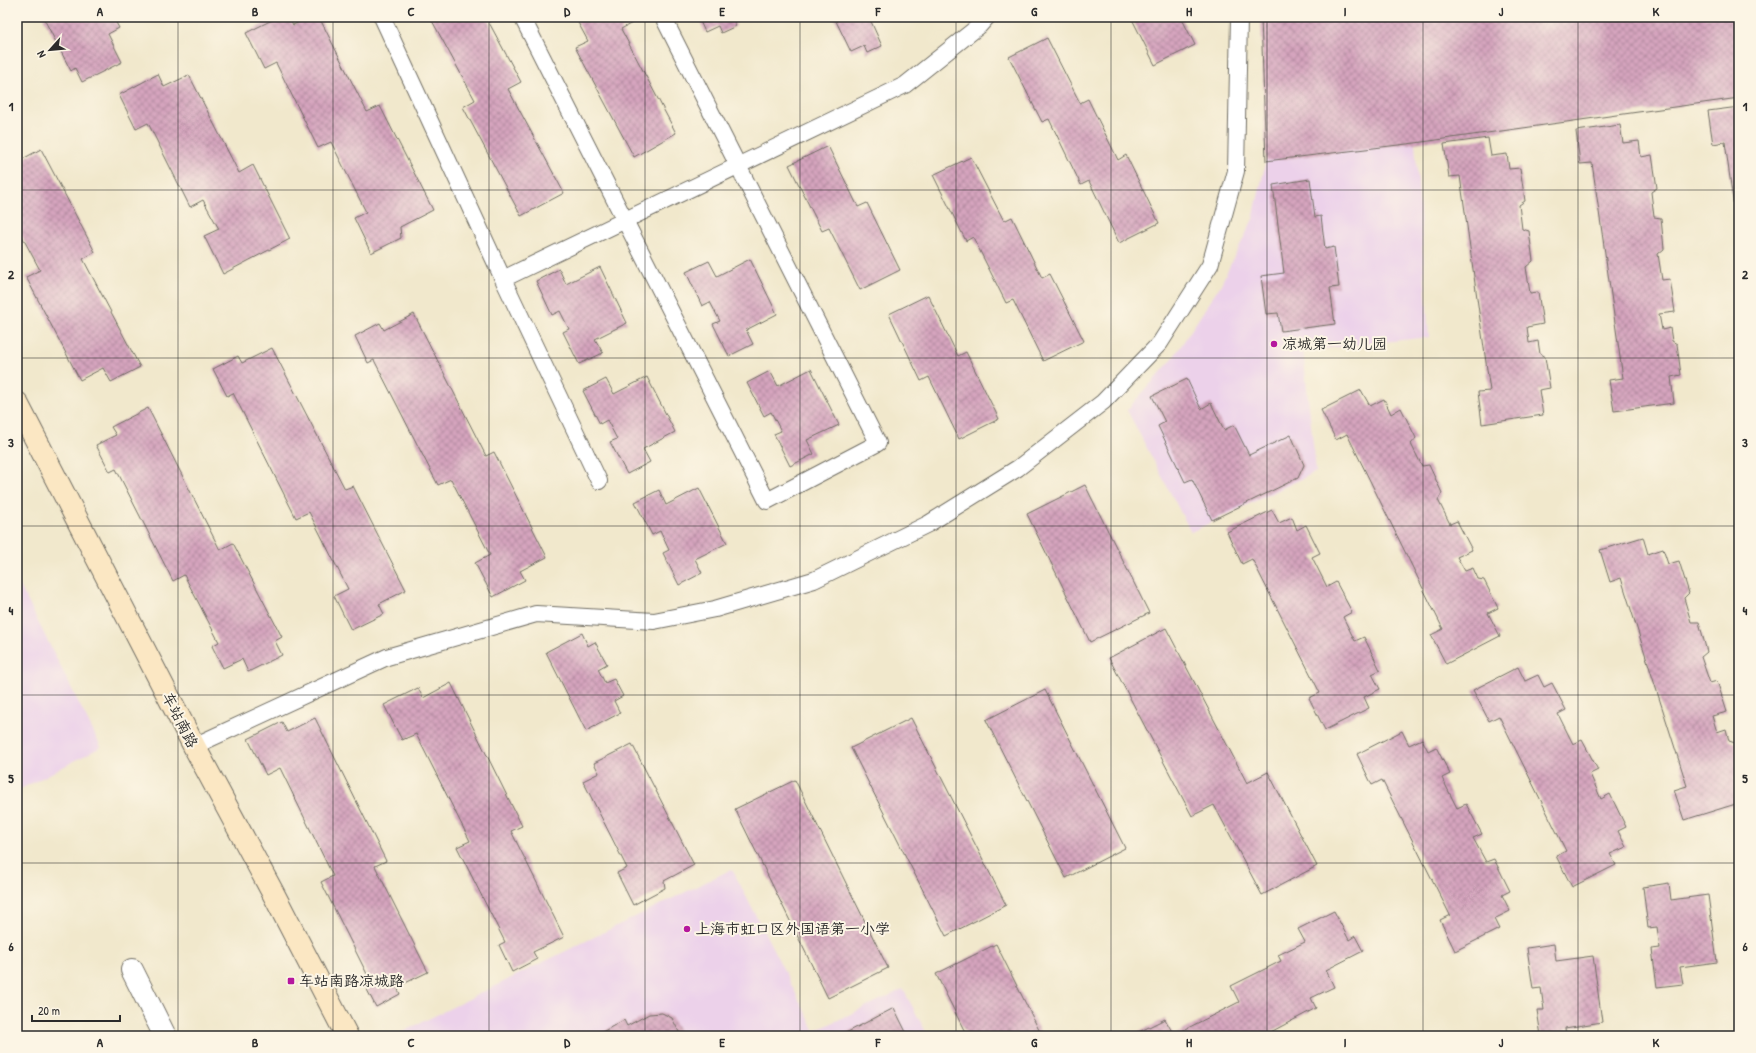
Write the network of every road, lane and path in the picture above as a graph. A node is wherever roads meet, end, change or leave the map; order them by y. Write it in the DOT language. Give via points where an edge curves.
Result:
graph roads {
  1 [pos="382,17"];
  2 [pos="522,17"];
  3 [pos="663,17"];
  4 [pos="987,17"];
  5 [pos="1239,17"];
  6 [pos="739,165"];
  7 [pos="624,221"];
  8 [pos="503,279"];
  9 [pos="17,403"];
  10 [pos="599,481"];
  11 [pos="194,746"];
  12 [pos="132,970"];
  13 [pos="165,1036"];
  14 [pos="347,1036"];
  1 -- 8 [label="lane"];
  2 -- 7 [label="lane"];
  3 -- 6 [label="lane"];
  4 -- 6 [label="lane" via="905,84"];
  5 -- 11 [label="lane" via="1236,171 1210,265 1155,348 1103,402 1018,468 928,524 814,580 715,609 654,621 536,614 387,656"];
  6 -- 7 [label="lane"];
  6 -- 7 [label="lane" via="878,443 767,502"];
  7 -- 8 [label="lane"];
  8 -- 10 [label="lane"];
  9 -- 11 [label="street, 车站南路"];
  11 -- 14 [label="street, 车站南路"];
  12 -- 13 [label="street"];
}
